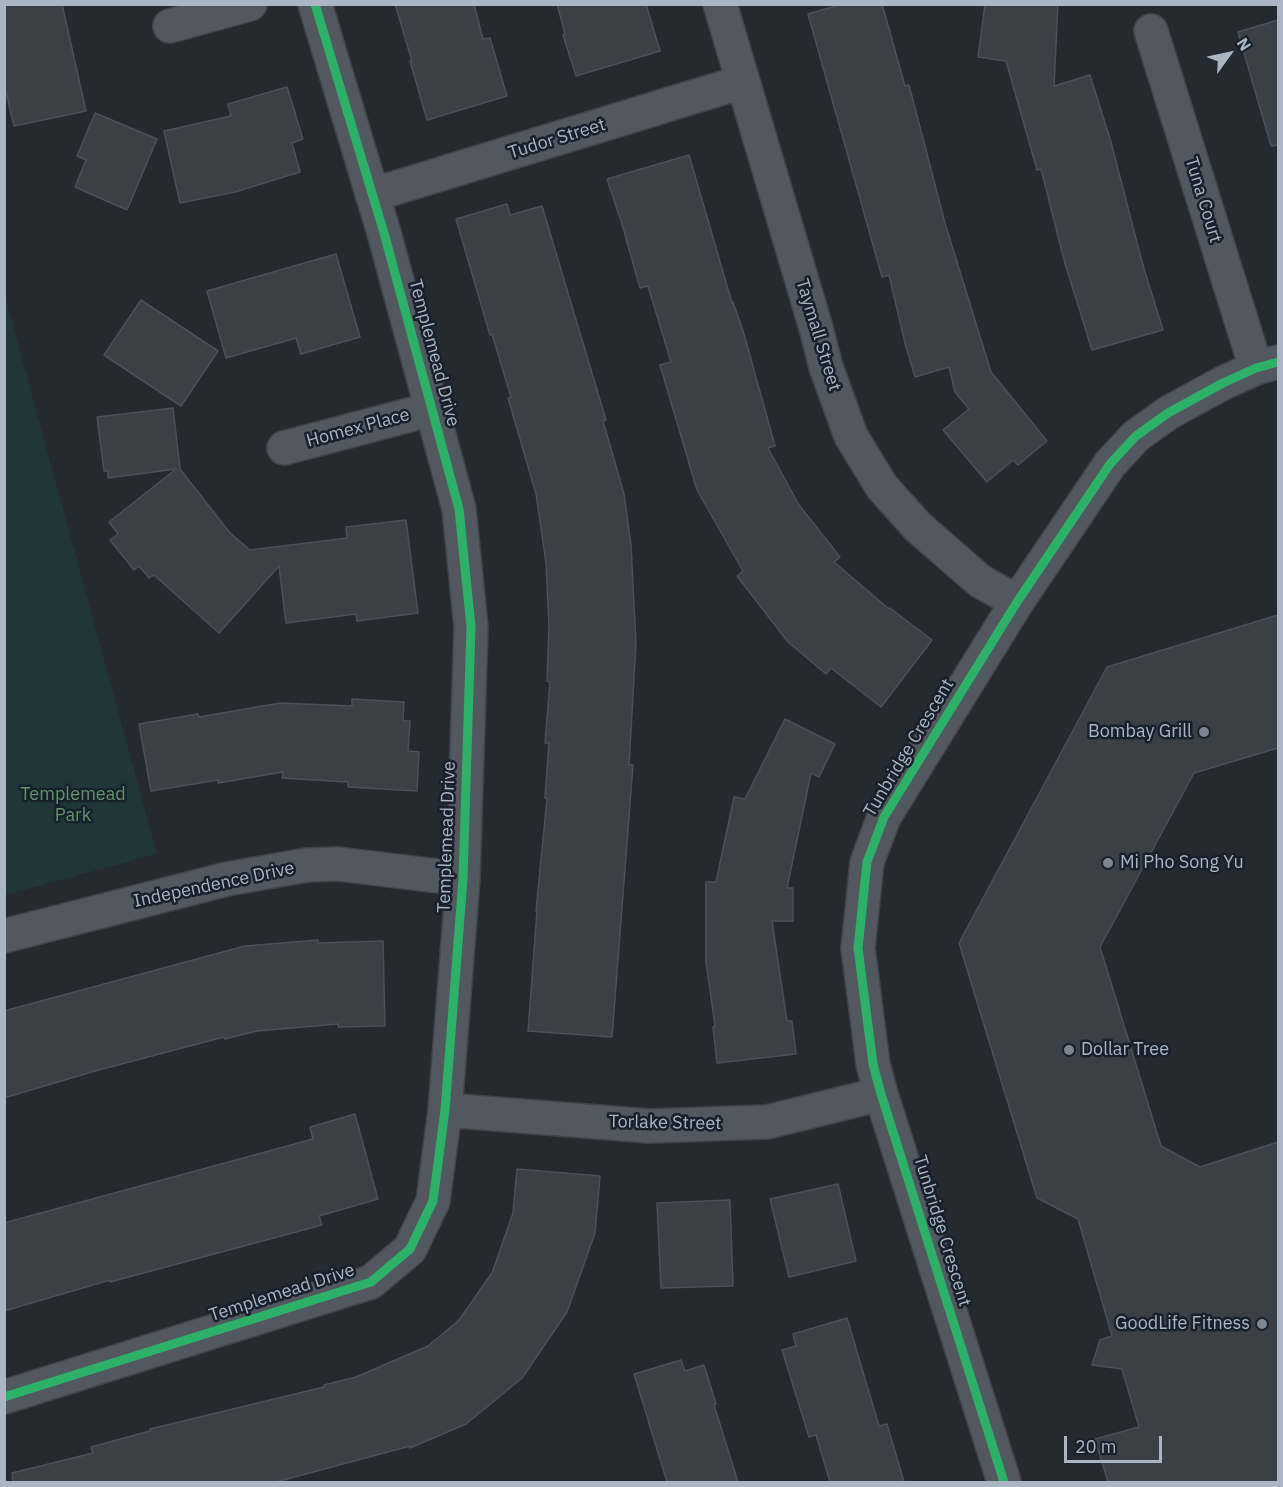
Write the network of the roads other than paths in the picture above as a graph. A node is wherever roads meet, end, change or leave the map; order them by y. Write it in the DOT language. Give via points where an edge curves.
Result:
graph roads {
  1 [pos="250,4"];
  2 [pos="315,4"];
  3 [pos="720,4"];
  4 [pos="170,26"];
  5 [pos="1151,31"];
  6 [pos="742,82"];
  7 [pos="372,195"];
  8 [pos="1267,365"];
  9 [pos="432,409"];
  10 [pos="284,448"];
  11 [pos="1017,602"];
  12 [pos="463,879"];
  13 [pos="4,936"];
  14 [pos="881,1094"];
  15 [pos="445,1110"];
  16 [pos="4,1397"];
  17 [pos="1004,1482"];
  1 -- 4 [label="street"];
  2 -- 7 [label="street, Templemead Drive"];
  3 -- 6 [label="street, Taymall Street"];
  5 -- 8 [label="street, Tuna Court"];
  6 -- 7 [label="street, Tudor Street"];
  6 -- 11 [label="street, Taymall Street" via="826,368 851,436 882,487 918,527 980,580"];
  7 -- 9 [label="street, Templemead Drive"];
  8 -- 11 [label="street, Tunbridge Crescent" via="1223,383 1136,436 1110,464"];
  9 -- 10 [label="street, Homex Place"];
  9 -- 12 [label="street, Templemead Drive" via="459,509 471,627"];
  11 -- 14 [label="street, Tunbridge Crescent" via="884,817 867,862 858,948 873,1064"];
  12 -- 13 [label="street, Independence Drive" via="338,864 308,865 227,879"];
  12 -- 15 [label="street, Templemead Drive"];
  14 -- 15 [label="street, Torlake Street" via="768,1122 649,1126"];
  14 -- 17 [label="street, Tunbridge Crescent"];
  15 -- 16 [label="street, Templemead Drive" via="433,1201 410,1249 371,1282"];
}
